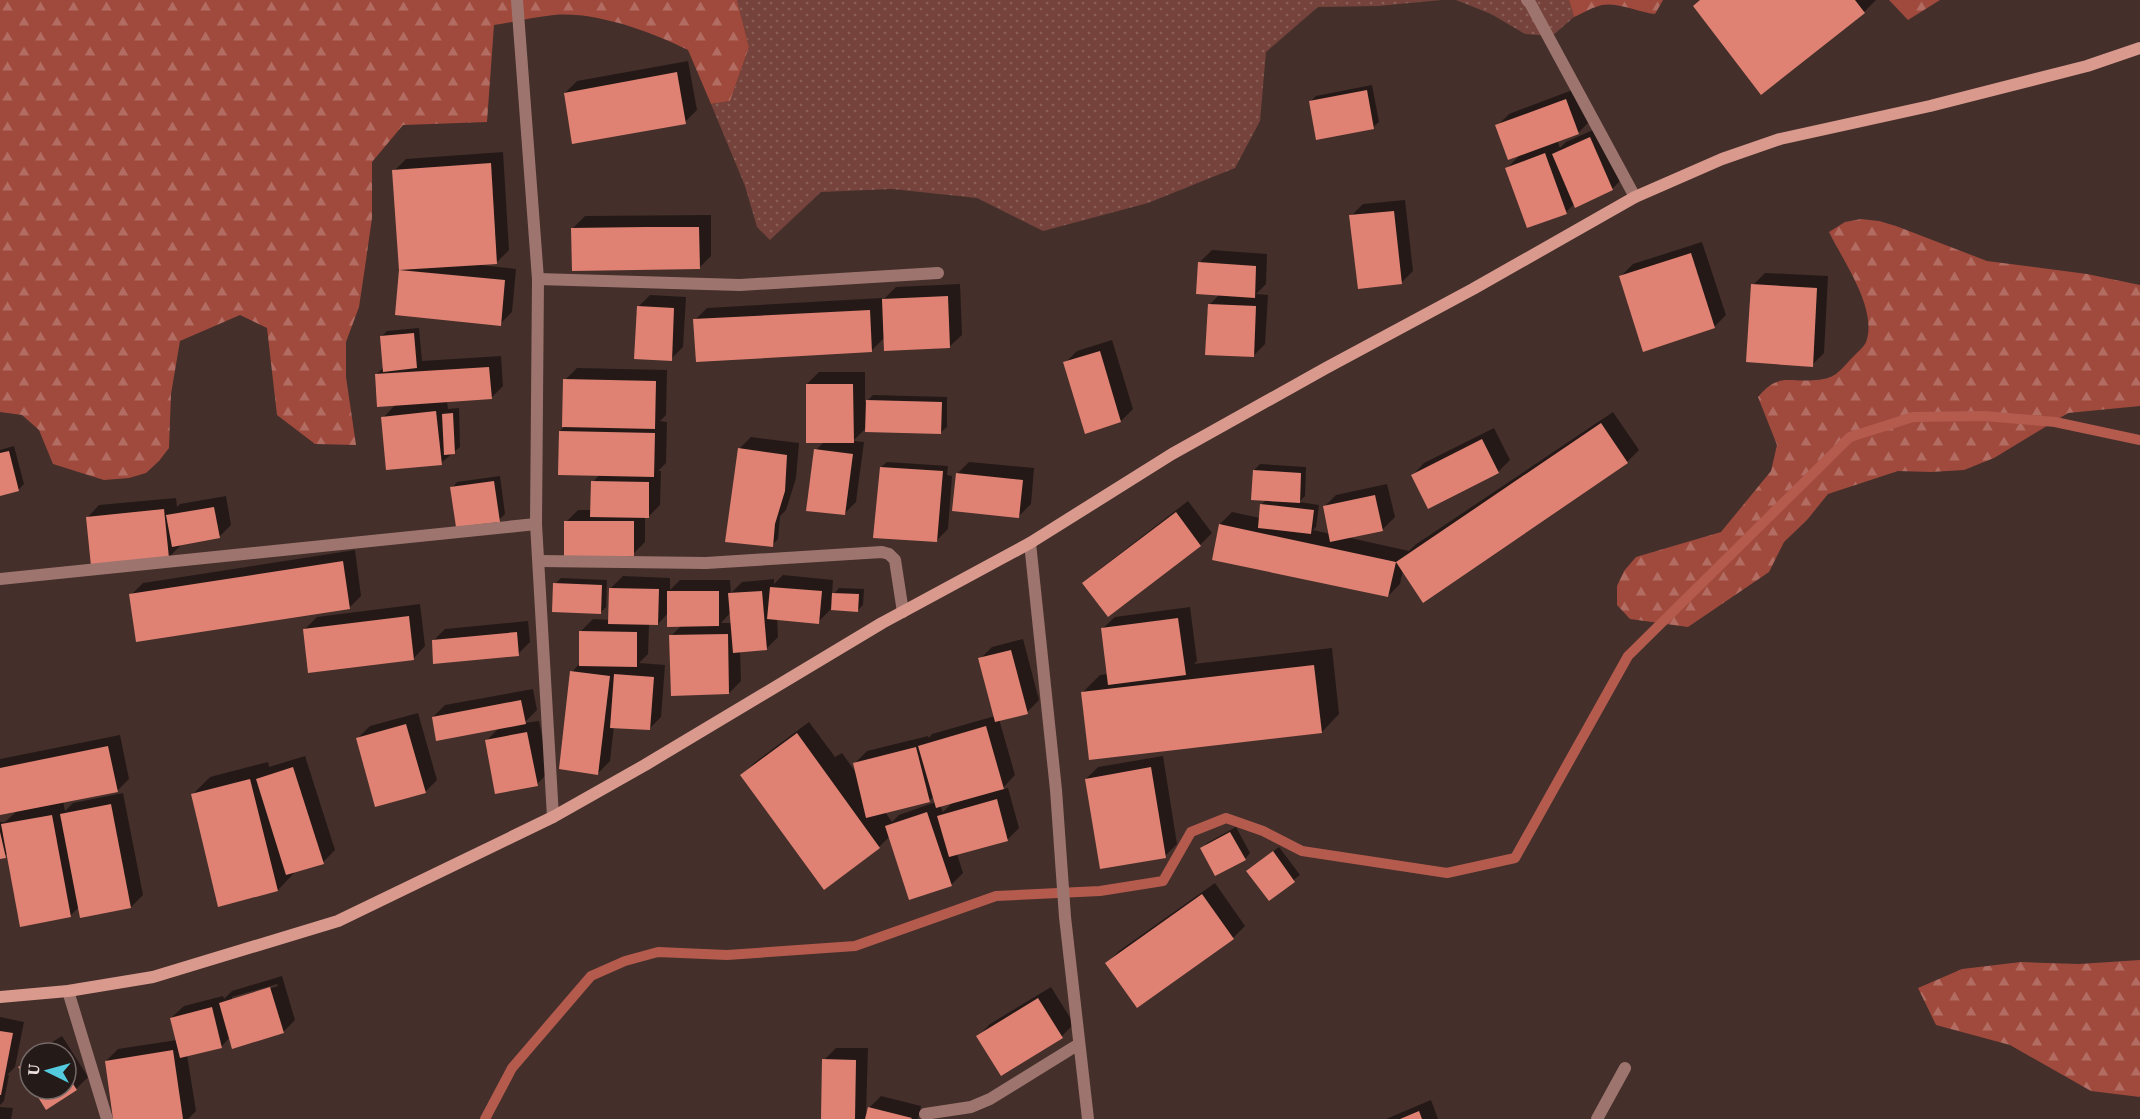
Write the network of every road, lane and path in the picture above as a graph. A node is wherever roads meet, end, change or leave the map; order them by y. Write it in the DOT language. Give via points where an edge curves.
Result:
graph roads {
  1 [pos="517,0"];
  2 [pos="1530,1"];
  3 [pos="2140,48"];
  4 [pos="1635,197"];
  5 [pos="938,273"];
  6 [pos="538,279"];
  7 [pos="536,524"];
  8 [pos="1030,543"];
  9 [pos="539,561"];
  10 [pos="0,579"];
  11 [pos="903,612"];
  12 [pos="553,817"];
  13 [pos="68,991"];
  14 [pos="0,997"];
  15 [pos="1079,1044"];
  16 [pos="1625,1068"];
  17 [pos="925,1114"];
  18 [pos="107,1119"];
  19 [pos="1088,1119"];
  20 [pos="1597,1119"];
  1 -- 6 [label="street"];
  2 -- 4 [label="street"];
  3 -- 4 [label="street" via="2087,66 1930,106 1780,139"];
  4 -- 8 [label="street" via="1172,454"];
  5 -- 6 [label="street" via="740,285"];
  6 -- 7 [label="street"];
  7 -- 9 [label="street"];
  7 -- 10 [label="street"];
  8 -- 11 [label="street"];
  8 -- 15 [label="street"];
  9 -- 11 [label="street" via="706,563 882,552 895,560"];
  9 -- 12 [label="street"];
  11 -- 12 [label="street"];
  12 -- 13 [label="street" via="338,921 153,977"];
  13 -- 14 [label="street"];
  13 -- 18 [label="street"];
  15 -- 17 [label="street" via="990,1099 971,1107"];
  15 -- 19 [label="street"];
  16 -- 20 [label="street"];
}
